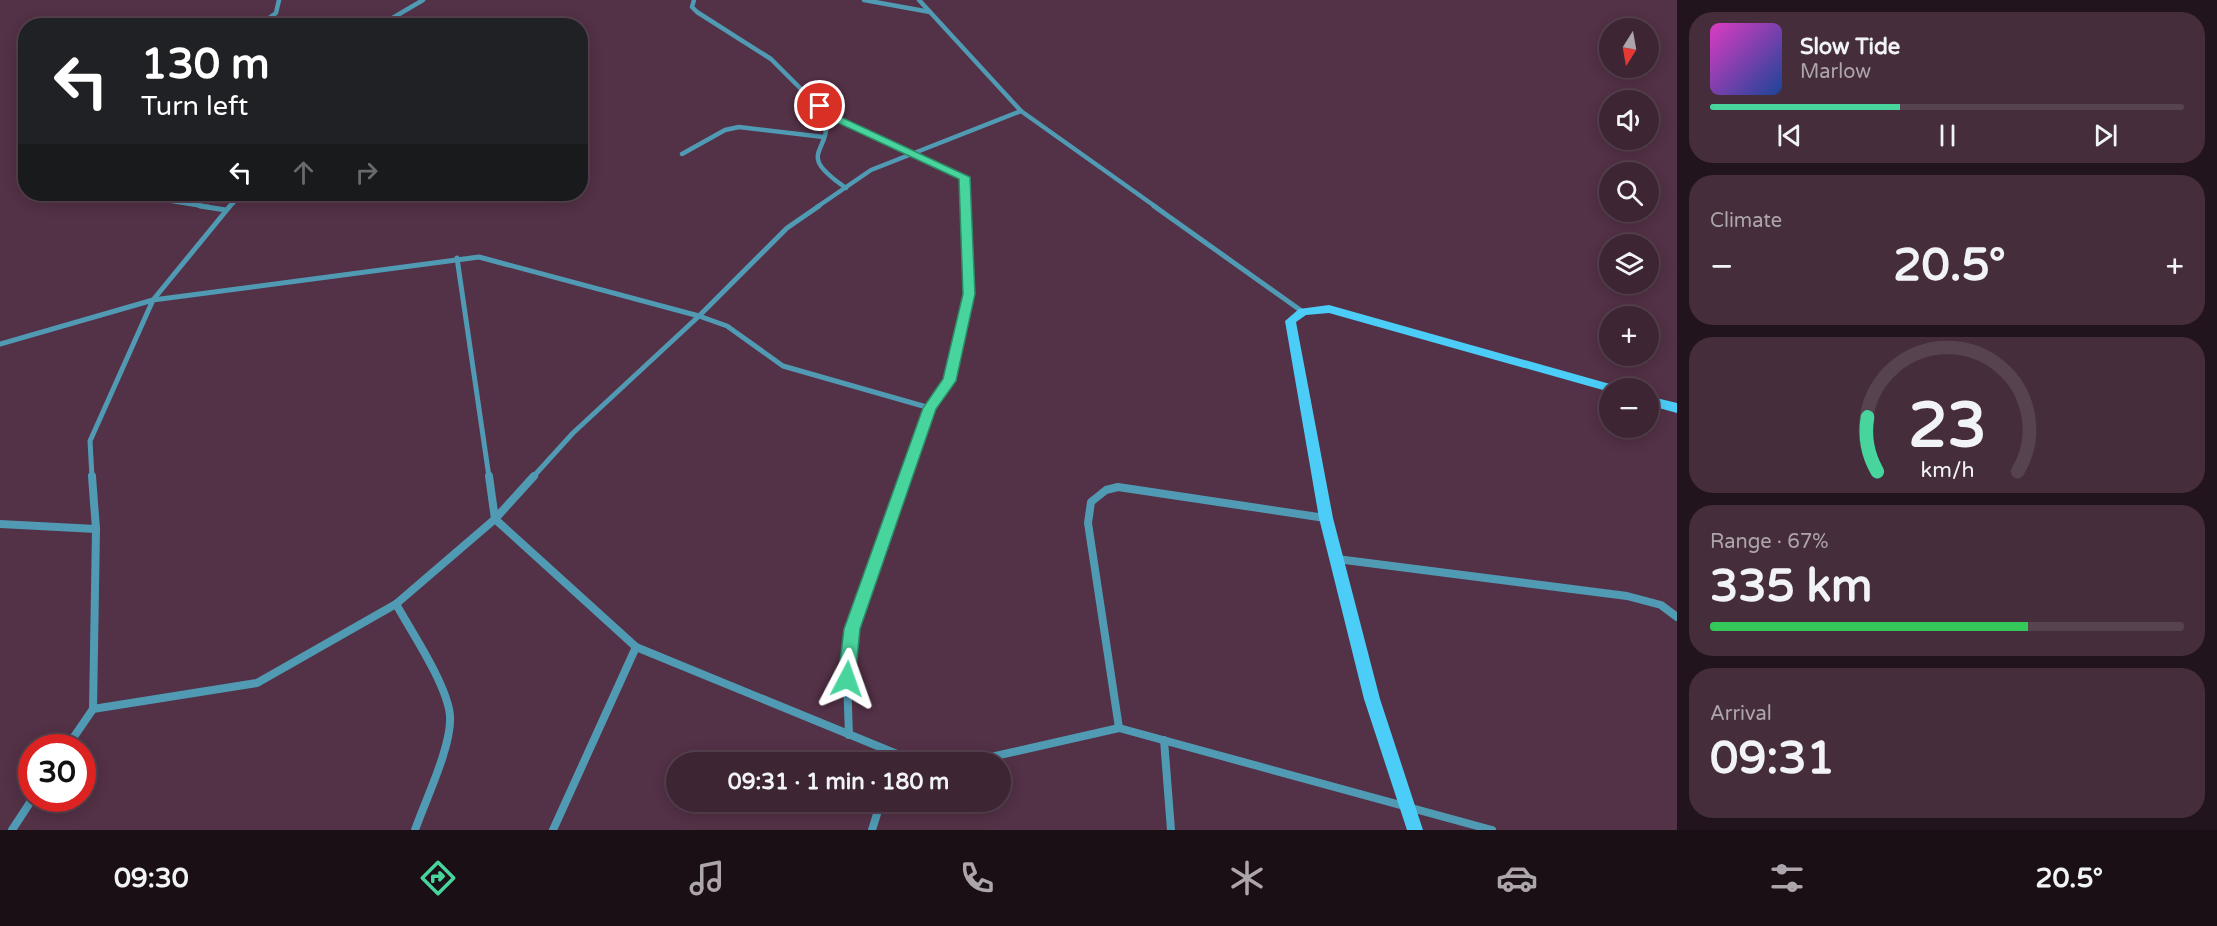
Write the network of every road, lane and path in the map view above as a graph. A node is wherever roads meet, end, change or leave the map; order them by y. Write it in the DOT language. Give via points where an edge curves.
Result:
graph roads {
  1 [pos="279,0"];
  2 [pos="423,0"];
  3 [pos="694,0"];
  4 [pos="864,0"];
  5 [pos="919,0"];
  6 [pos="930,12"];
  7 [pos="270,18"];
  8 [pos="393,18"];
  9 [pos="1021,111"];
  10 [pos="826,114"];
  11 [pos="824,137"];
  12 [pos="915,153"];
  13 [pos="682,154"];
  14 [pos="846,188"];
  15 [pos="171,201"];
  16 [pos="236,201"];
  17 [pos="226,210"];
  18 [pos="457,258"];
  19 [pos="153,300"];
  20 [pos="1303,312"];
  21 [pos="699,316"];
  22 [pos="0,344"];
  23 [pos="1599,385"];
  24 [pos="1659,403"];
  25 [pos="930,408"];
  26 [pos="1677,408"];
  27 [pos="1326,518"];
  28 [pos="495,519"];
  29 [pos="0,524"];
  30 [pos="96,529"];
  31 [pos="1336,559"];
  32 [pos="396,604"];
  33 [pos="1677,617"];
  34 [pos="636,647"];
  35 [pos="93,709"];
  36 [pos="1119,728"];
  37 [pos="76,734"];
  38 [pos="849,735"];
  39 [pos="1164,740"];
  40 [pos="884,752"];
  41 [pos="1011,752"];
  42 [pos="1407,805"];
  43 [pos="24,812"];
  44 [pos="878,812"];
  45 [pos="12,830"];
  46 [pos="415,830"];
  47 [pos="553,830"];
  48 [pos="872,830"];
  49 [pos="1171,830"];
  50 [pos="1415,830"];
  51 [pos="1492,830"];
  1 -- 7 [label="street" via="280,8"];
  2 -- 8 [label="street"];
  3 -- 10 [label="street" via="692,7 697,12 771,59"];
  4 -- 6 [label="street"];
  5 -- 6 [label="street"];
  6 -- 9 [label="street"];
  9 -- 12 [label="street"];
  9 -- 20 [label="street"];
  10 -- 11 [label="street" via="829,123"];
  10 -- 12 [label="street"];
  11 -- 13 [label="street" via="740,127 725,130"];
  11 -- 14 [label="street" via="818,164"];
  12 -- 14 [label="street" via="871,170"];
  12 -- 25 [label="street" via="964,177 969,294 950,381"];
  14 -- 21 [label="street" via="787,228"];
  15 -- 17 [label="street"];
  16 -- 17 [label="street"];
  17 -- 19 [label="street"];
  18 -- 19 [label="street"];
  18 -- 21 [label="street" via="493,259"];
  18 -- 28 [label="street"];
  19 -- 22 [label="street"];
  19 -- 30 [label="street" via="90,441"];
  20 -- 23 [label="street" via="1329,309"];
  20 -- 27 [label="street" via="1290,321"];
  21 -- 25 [label="street" via="727,326 783,366"];
  21 -- 28 [label="street" via="573,433"];
  24 -- 26 [label="street"];
  25 -- 38 [label="street" via="852,629 847,679"];
  27 -- 31 [label="street"];
  27 -- 36 [label="street" via="1118,487 1106,490 1091,502 1088,523"];
  28 -- 32 [label="street"];
  28 -- 34 [label="street"];
  29 -- 30 [label="street"];
  30 -- 35 [label="street"];
  31 -- 33 [label="street" via="1627,596 1650,600"];
  31 -- 42 [label="street" via="1372,699"];
  32 -- 35 [label="street" via="257,683"];
  32 -- 46 [label="street" via="444,695 450,715"];
  34 -- 38 [label="street"];
  34 -- 47 [label="street"];
  35 -- 37 [label="street"];
  36 -- 39 [label="street"];
  36 -- 41 [label="street"];
  38 -- 40 [label="street"];
  39 -- 42 [label="street"];
  39 -- 49 [label="street"];
  42 -- 50 [label="street"];
  42 -- 51 [label="street"];
  43 -- 45 [label="street"];
  44 -- 48 [label="street"];
}
